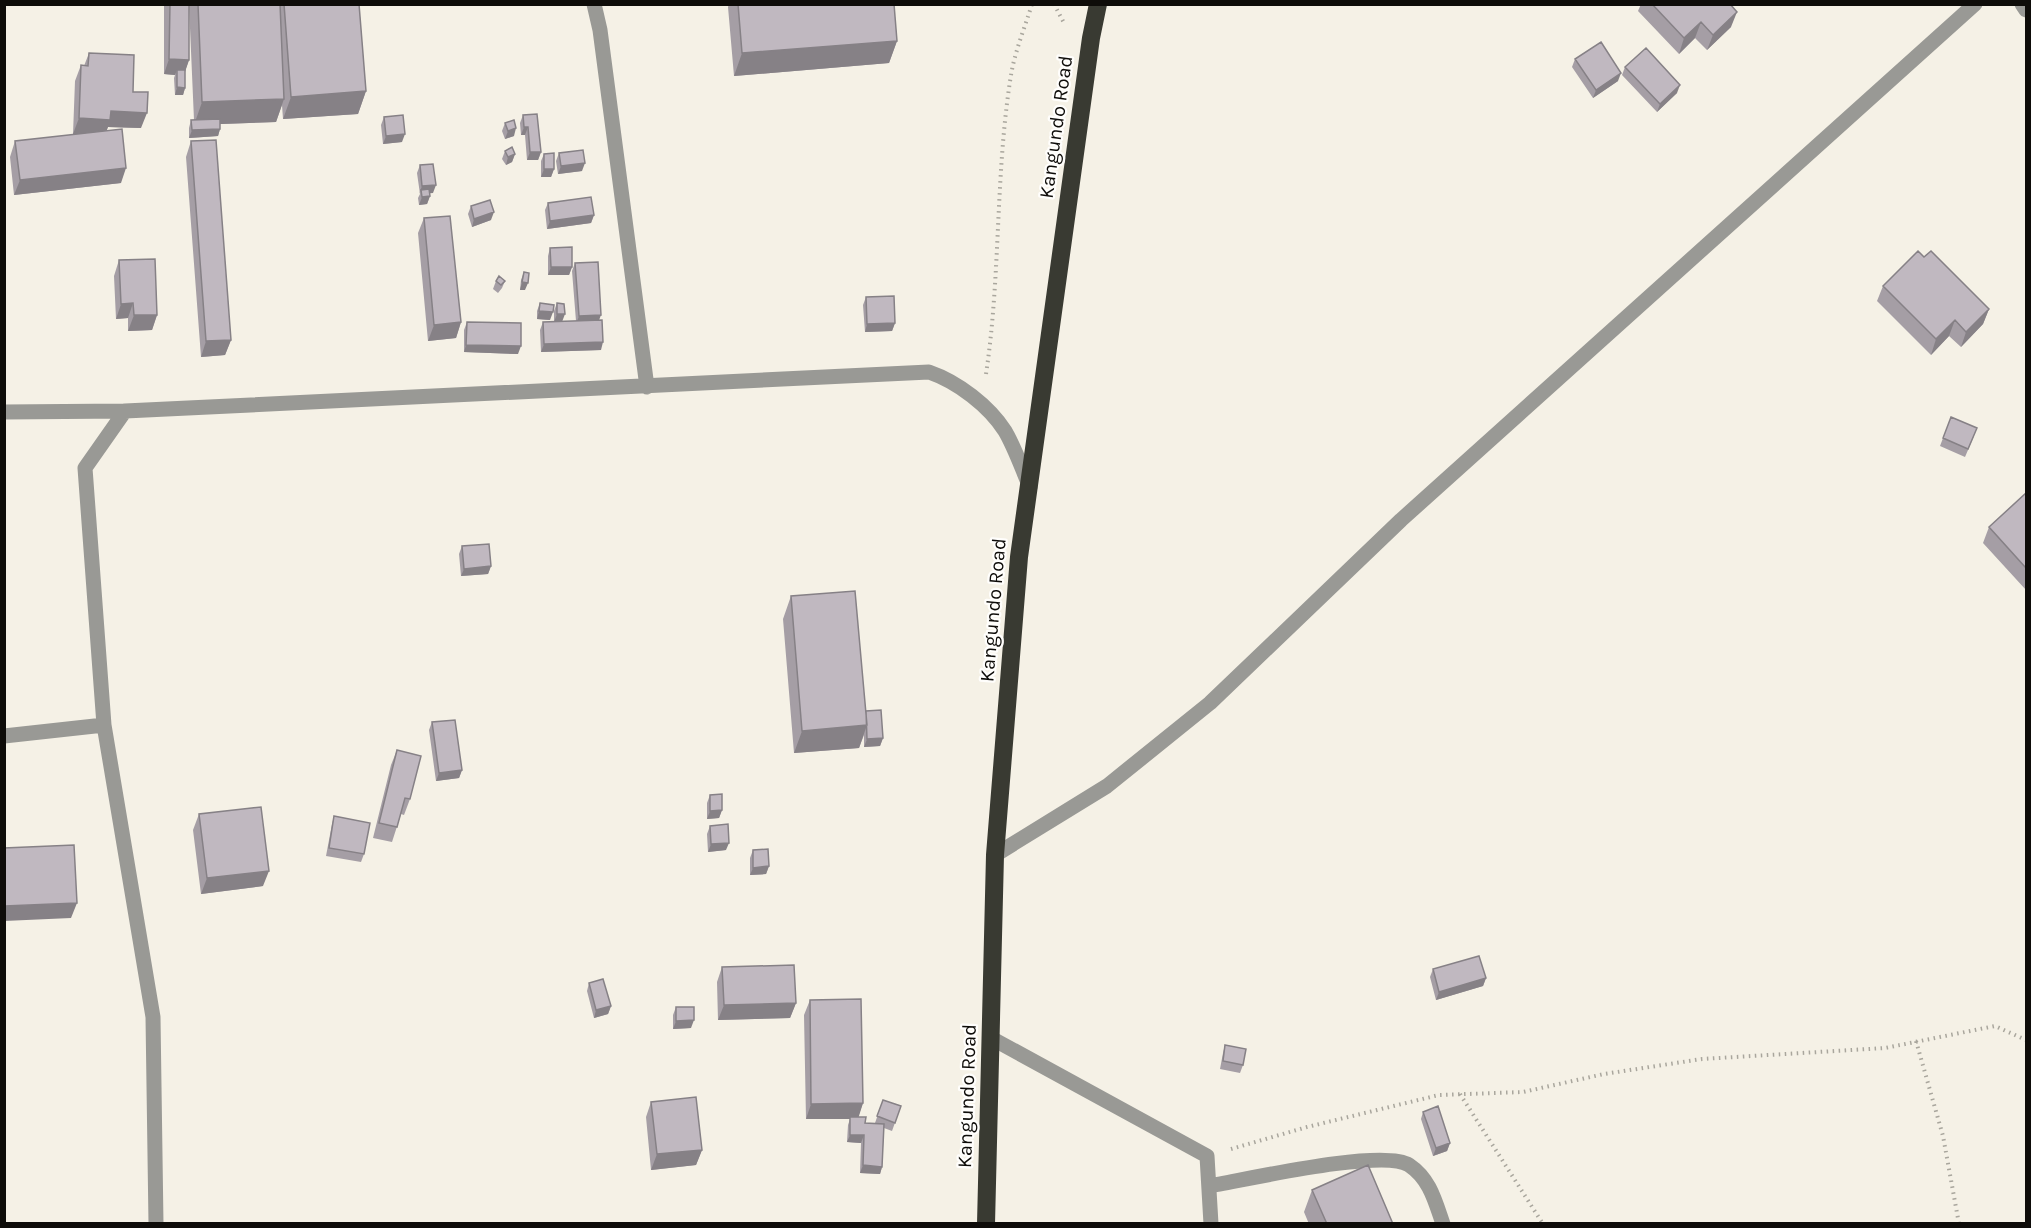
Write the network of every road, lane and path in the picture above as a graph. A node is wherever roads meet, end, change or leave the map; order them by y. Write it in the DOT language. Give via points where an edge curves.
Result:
graph roads {
  1 [pos="594,4"];
  2 [pos="1032,4"];
  3 [pos="1098,4"];
  4 [pos="1975,4"];
  5 [pos="2022,4"];
  6 [pos="2026,10"];
  7 [pos="647,387"];
  8 [pos="982,405"];
  9 [pos="125,411"];
  10 [pos="4,412"];
  11 [pos="1030,487"];
  12 [pos="104,725"];
  13 [pos="4,736"];
  14 [pos="995,855"];
  15 [pos="991,1038"];
  16 [pos="2026,1040"];
  17 [pos="1916,1041"];
  18 [pos="1460,1094"];
  19 [pos="1207,1156"];
  20 [pos="1209,1186"];
  21 [pos="156,1224"];
  22 [pos="986,1224"];
  23 [pos="1212,1224"];
  24 [pos="1443,1224"];
  25 [pos="1543,1224"];
  26 [pos="1959,1224"];
  1 -- 7 [label="street"];
  2 -- 8 [label="path" via="1011,73 1000,165 994,326"];
  3 -- 11 [label="highway, Kangundo Road"];
  4 -- 14 [label="street" via="1401,520 1210,703 1107,786"];
  5 -- 6 [label="street"];
  7 -- 8 [label="street" via="929,372 946,378"];
  7 -- 9 [label="street"];
  8 -- 11 [label="street" via="1005,431"];
  9 -- 10 [label="street"];
  9 -- 12 [label="street" via="85,468"];
  11 -- 14 [label="highway, Kangundo Road" via="1019,557"];
  12 -- 13 [label="street"];
  12 -- 21 [label="street" via="153,1017"];
  14 -- 15 [label="highway, Kangundo Road"];
  15 -- 19 [label="street"];
  15 -- 22 [label="highway, Kangundo Road"];
  16 -- 17 [label="path" via="1995,1026"];
  17 -- 18 [label="path" via="1885,1048 1702,1059 1604,1074 1523,1092"];
  17 -- 26 [label="path" via="1943,1136"];
  18 -- 19 [label="path" via="1439,1095 1307,1127"];
  18 -- 25 [label="path"];
  19 -- 20 [label="street"];
  20 -- 23 [label="street"];
  20 -- 24 [label="street" via="1365,1159 1407,1163 1428,1182"];
}
